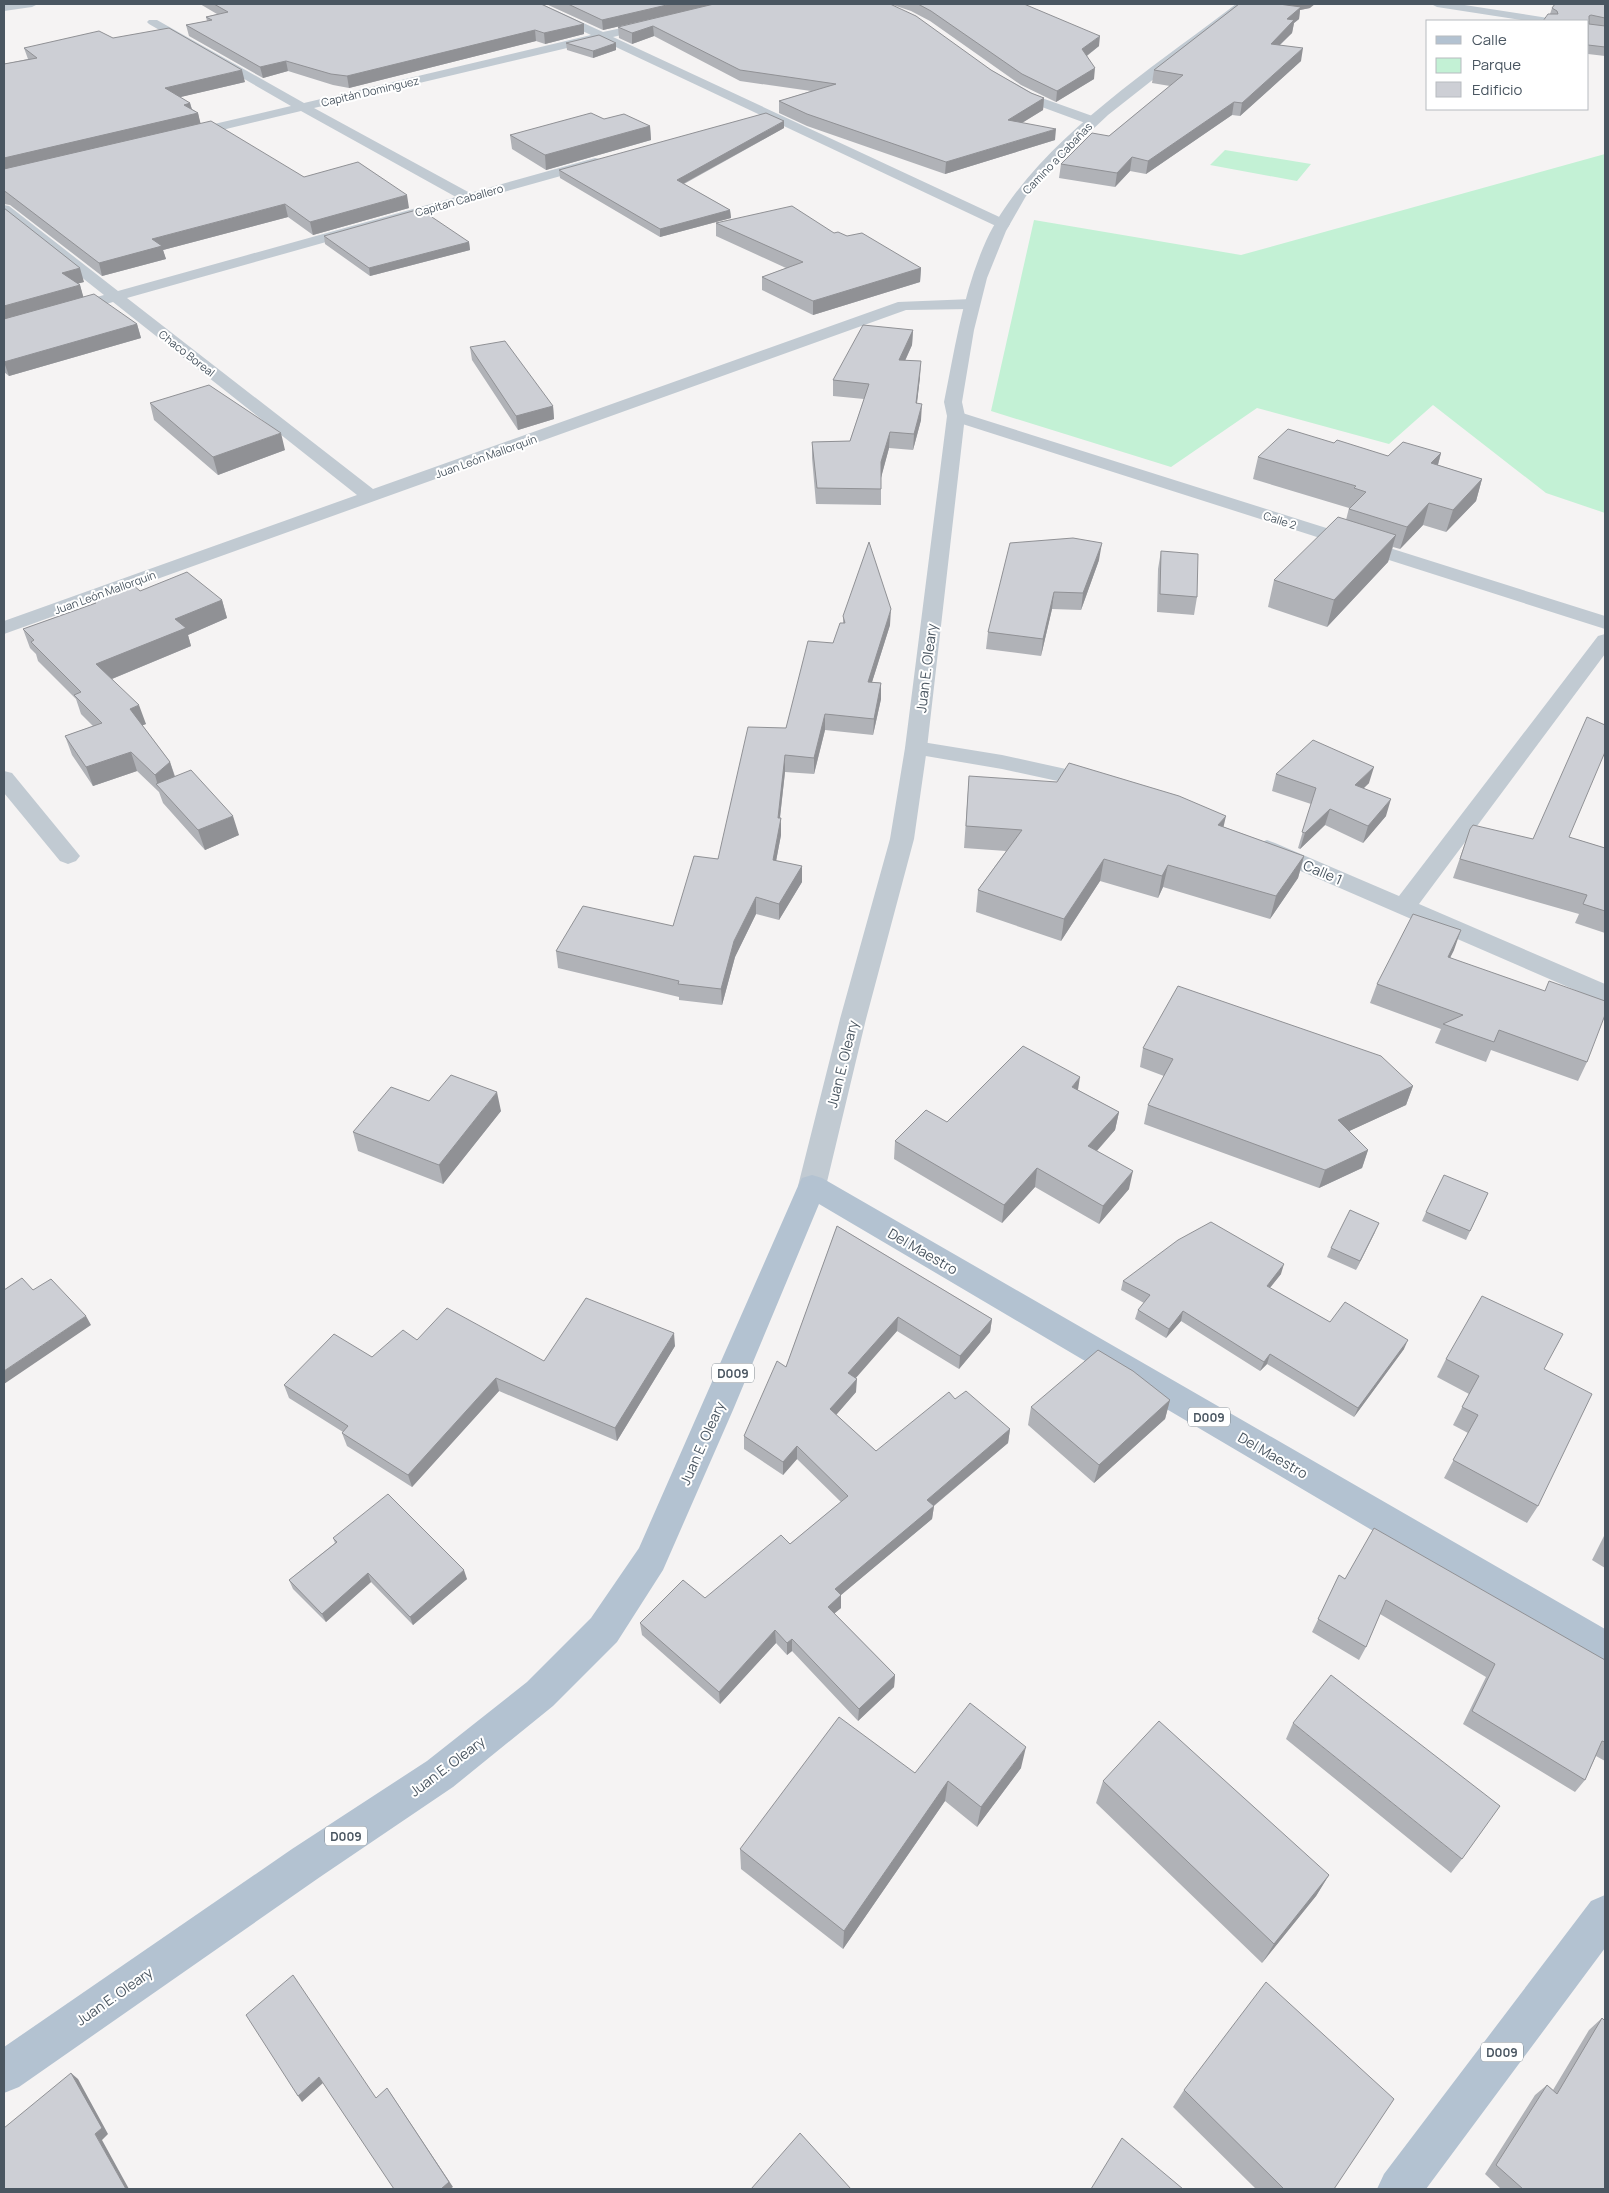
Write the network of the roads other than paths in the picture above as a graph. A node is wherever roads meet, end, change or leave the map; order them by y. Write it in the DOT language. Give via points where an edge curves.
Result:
graph roads {
  1 [pos="32,4"];
  2 [pos="533,4"];
  3 [pos="1243,4"];
  4 [pos="1437,4"];
  5 [pos="4,8"];
  6 [pos="669,20"];
  7 [pos="1541,20"];
  8 [pos="153,22"];
  9 [pos="603,36"];
  10 [pos="1002,80"];
  11 [pos="302,107"];
  12 [pos="770,113"];
  13 [pos="741,121"];
  14 [pos="1093,121"];
  15 [pos="177,137"];
  16 [pos="610,158"];
  17 [pos="469,198"];
  18 [pos="4,209"];
  19 [pos="1002,224"];
  20 [pos="115,297"];
  21 [pos="972,304"];
  22 [pos="4,328"];
  23 [pos="954,409"];
  24 [pos="371,497"];
  25 [pos="1605,623"];
  26 [pos="4,628"];
  27 [pos="1605,640"];
  28 [pos="916,748"];
  29 [pos="4,778"];
  30 [pos="1123,791"];
  31 [pos="1245,838"];
  32 [pos="68,856"];
  33 [pos="1404,907"];
  34 [pos="1605,994"];
  35 [pos="812,1186"];
  36 [pos="1605,1648"];
  37 [pos="1605,1915"];
  38 [pos="4,2072"];
  39 [pos="1399,2189"];
  1 -- 5 [label="street"];
  2 -- 9 [label="street"];
  3 -- 14 [label="street, Camino a Cabañas"];
  4 -- 7 [label="street"];
  6 -- 9 [label="street, Capitán Dominguez"];
  8 -- 11 [label="street"];
  9 -- 11 [label="street, Capitán Dominguez"];
  9 -- 12 [label="street"];
  10 -- 14 [label="street" via="1035,100"];
  11 -- 15 [label="street, Capitán Dominguez"];
  11 -- 17 [label="street"];
  12 -- 13 [label="street"];
  12 -- 19 [label="street"];
  14 -- 19 [label="street, Camino a Cabañas" via="1027,186"];
  16 -- 17 [label="street, Capitan Caballero"];
  17 -- 20 [label="street, Capitan Caballero"];
  18 -- 20 [label="street, Chaco Boreal"];
  19 -- 21 [label="street, Camino a Cabañas"];
  20 -- 22 [label="street, Capitan Caballero"];
  20 -- 24 [label="street, Chaco Boreal"];
  21 -- 23 [label="street, Camino a Cabañas"];
  21 -- 24 [label="street, Juan León Mallorquín" via="904,305"];
  23 -- 25 [label="street, Calle 2"];
  23 -- 28 [label="street, Juan E. Oleary"];
  24 -- 26 [label="street, Juan León Mallorquín"];
  27 -- 33 [label="street"];
  28 -- 30 [label="street" via="1078,777"];
  28 -- 35 [label="street, Juan E. Oleary" via="902,839"];
  29 -- 32 [label="street"];
  31 -- 33 [label="street, Calle 1"];
  33 -- 34 [label="street, Calle 1"];
  35 -- 36 [label="main road, Del Maestro / D009"];
  35 -- 38 [label="main road, Juan E. Oleary / D009" via="651,1559 604,1630 540,1694 440,1774"];
  37 -- 39 [label="main road, D009"];
}
